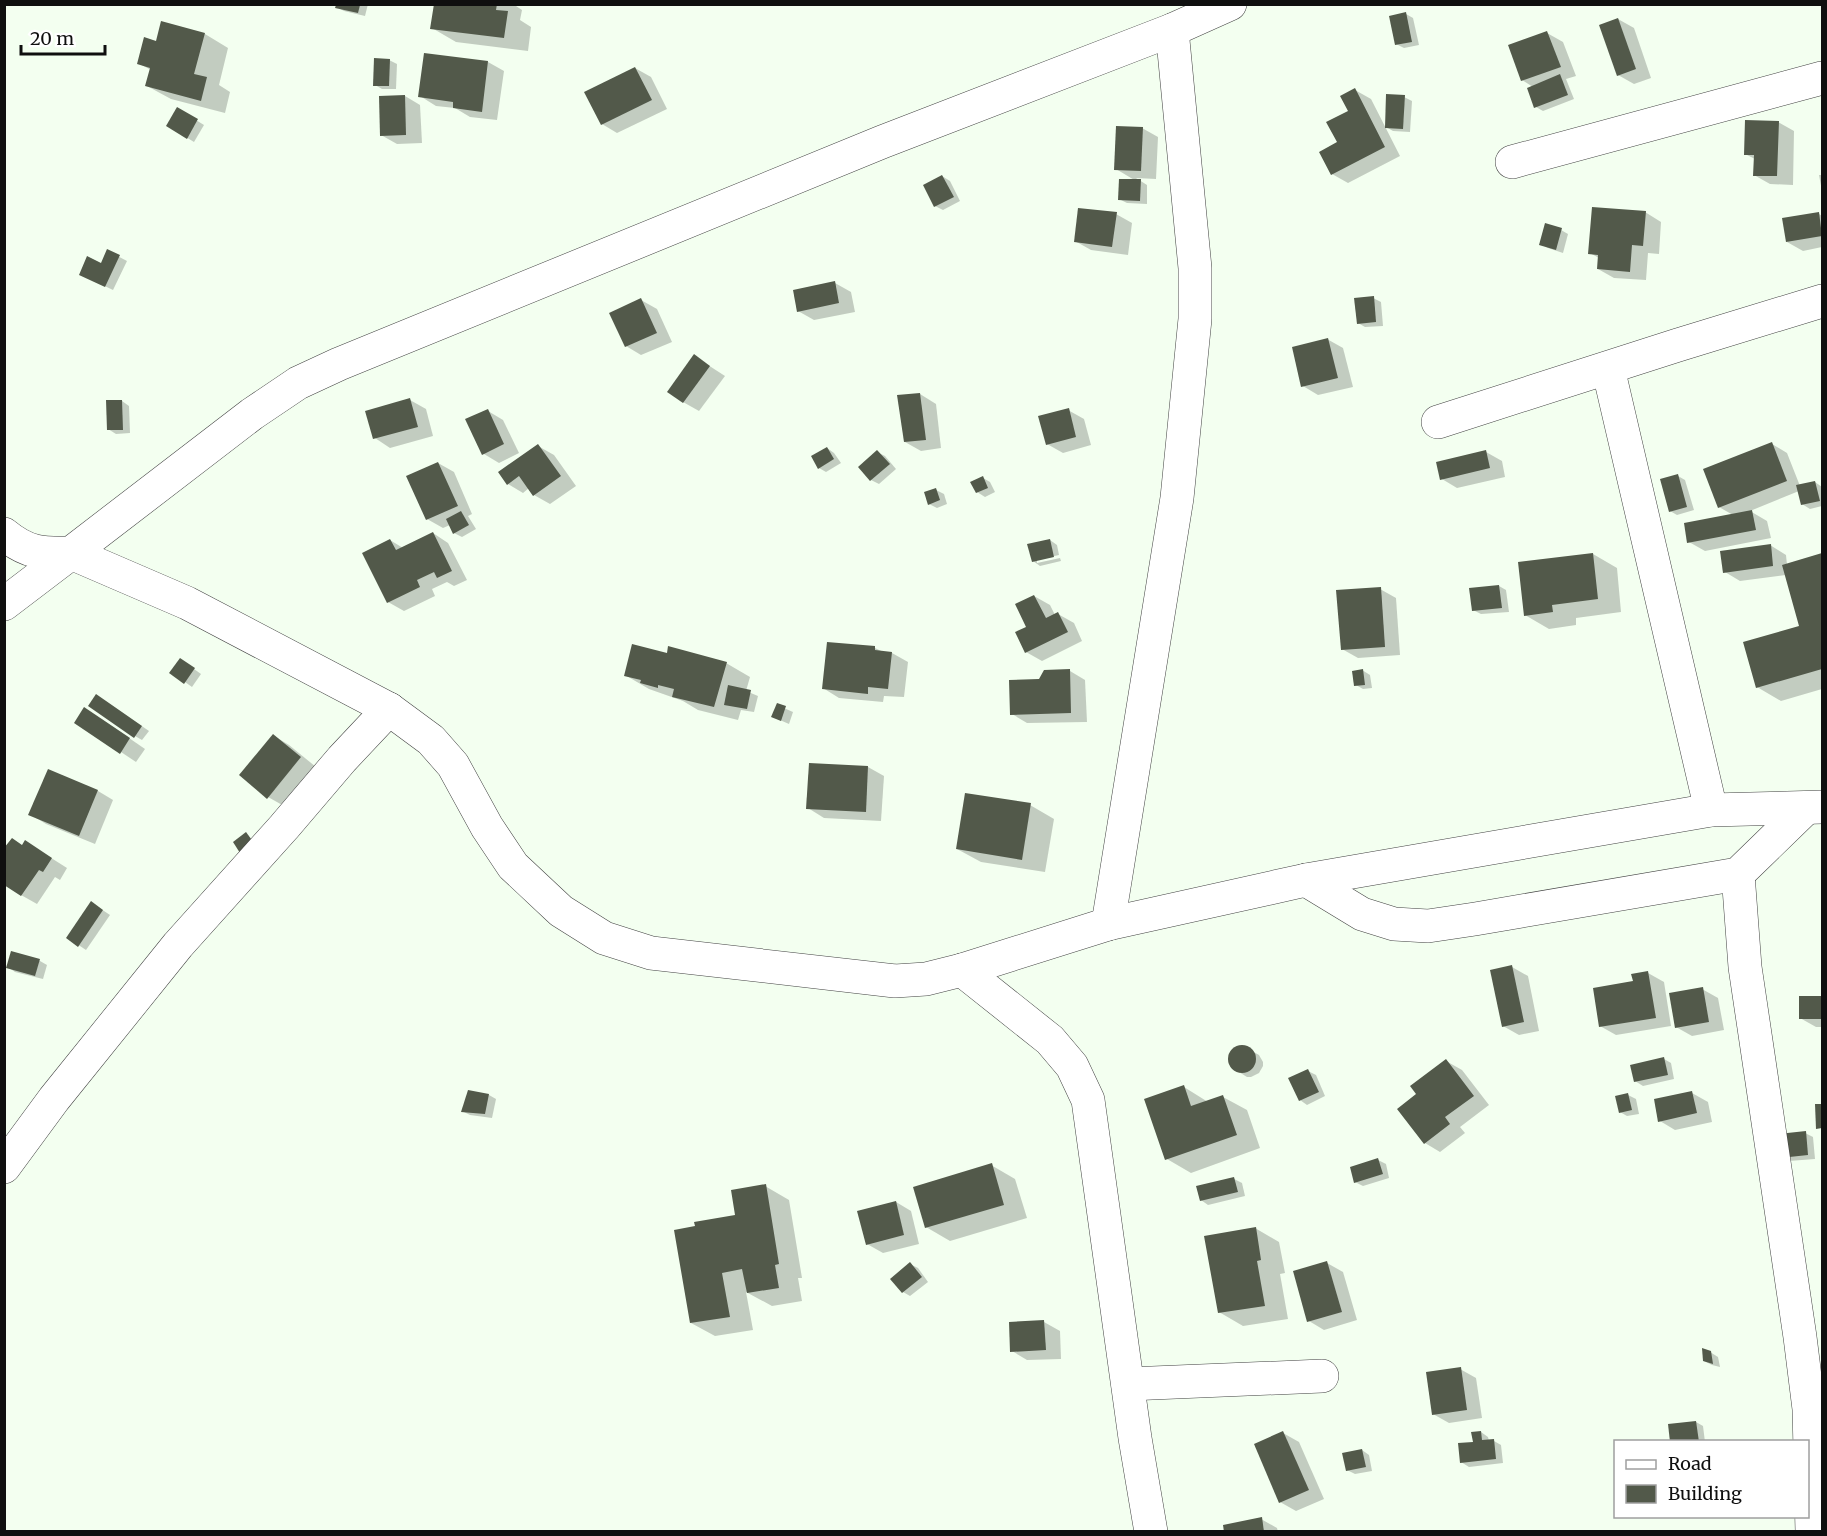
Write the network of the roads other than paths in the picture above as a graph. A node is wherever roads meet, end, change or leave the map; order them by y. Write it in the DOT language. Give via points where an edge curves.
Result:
graph roads {
  1 [pos="1230,4"];
  2 [pos="1172,30"];
  3 [pos="1822,78"];
  4 [pos="1512,162"];
  5 [pos="1822,302"];
  6 [pos="1608,368"];
  7 [pos="1438,422"];
  8 [pos="4,534"];
  9 [pos="71,553"];
  10 [pos="4,604"];
  11 [pos="389,709"];
  12 [pos="1814,808"];
  13 [pos="1711,810"];
  14 [pos="1738,874"];
  15 [pos="1306,880"];
  16 [pos="1108,924"];
  17 [pos="962,970"];
  18 [pos="4,1167"];
  19 [pos="1322,1376"];
  20 [pos="1128,1384"];
  21 [pos="1151,1532"];
  22 [pos="1812,1532"];
  1 -- 2 [label="street"];
  2 -- 9 [label="street" via="882,142 298,383"];
  2 -- 16 [label="street" via="1195,268 1195,319 1178,498"];
  3 -- 4 [label="street"];
  5 -- 6 [label="street"];
  6 -- 7 [label="street"];
  6 -- 13 [label="street"];
  8 -- 9 [label="street" via="17,545 46,554"];
  9 -- 10 [label="street"];
  9 -- 11 [label="street" via="187,603"];
  11 -- 17 [label="street" via="431,740 453,765 513,866 561,911 604,938 651,953 895,981 926,979"];
  11 -- 18 [label="street" via="178,945"];
  12 -- 13 [label="street"];
  12 -- 14 [label="street"];
  13 -- 15 [label="street"];
  14 -- 15 [label="street" via="1428,926 1394,924 1362,914"];
  14 -- 22 [label="street" via="1745,967 1809,1409"];
  15 -- 16 [label="street"];
  16 -- 17 [label="street"];
  17 -- 20 [label="street" via="1050,1040 1072,1066 1088,1100"];
  19 -- 20 [label="street"];
  20 -- 21 [label="street"];
}
